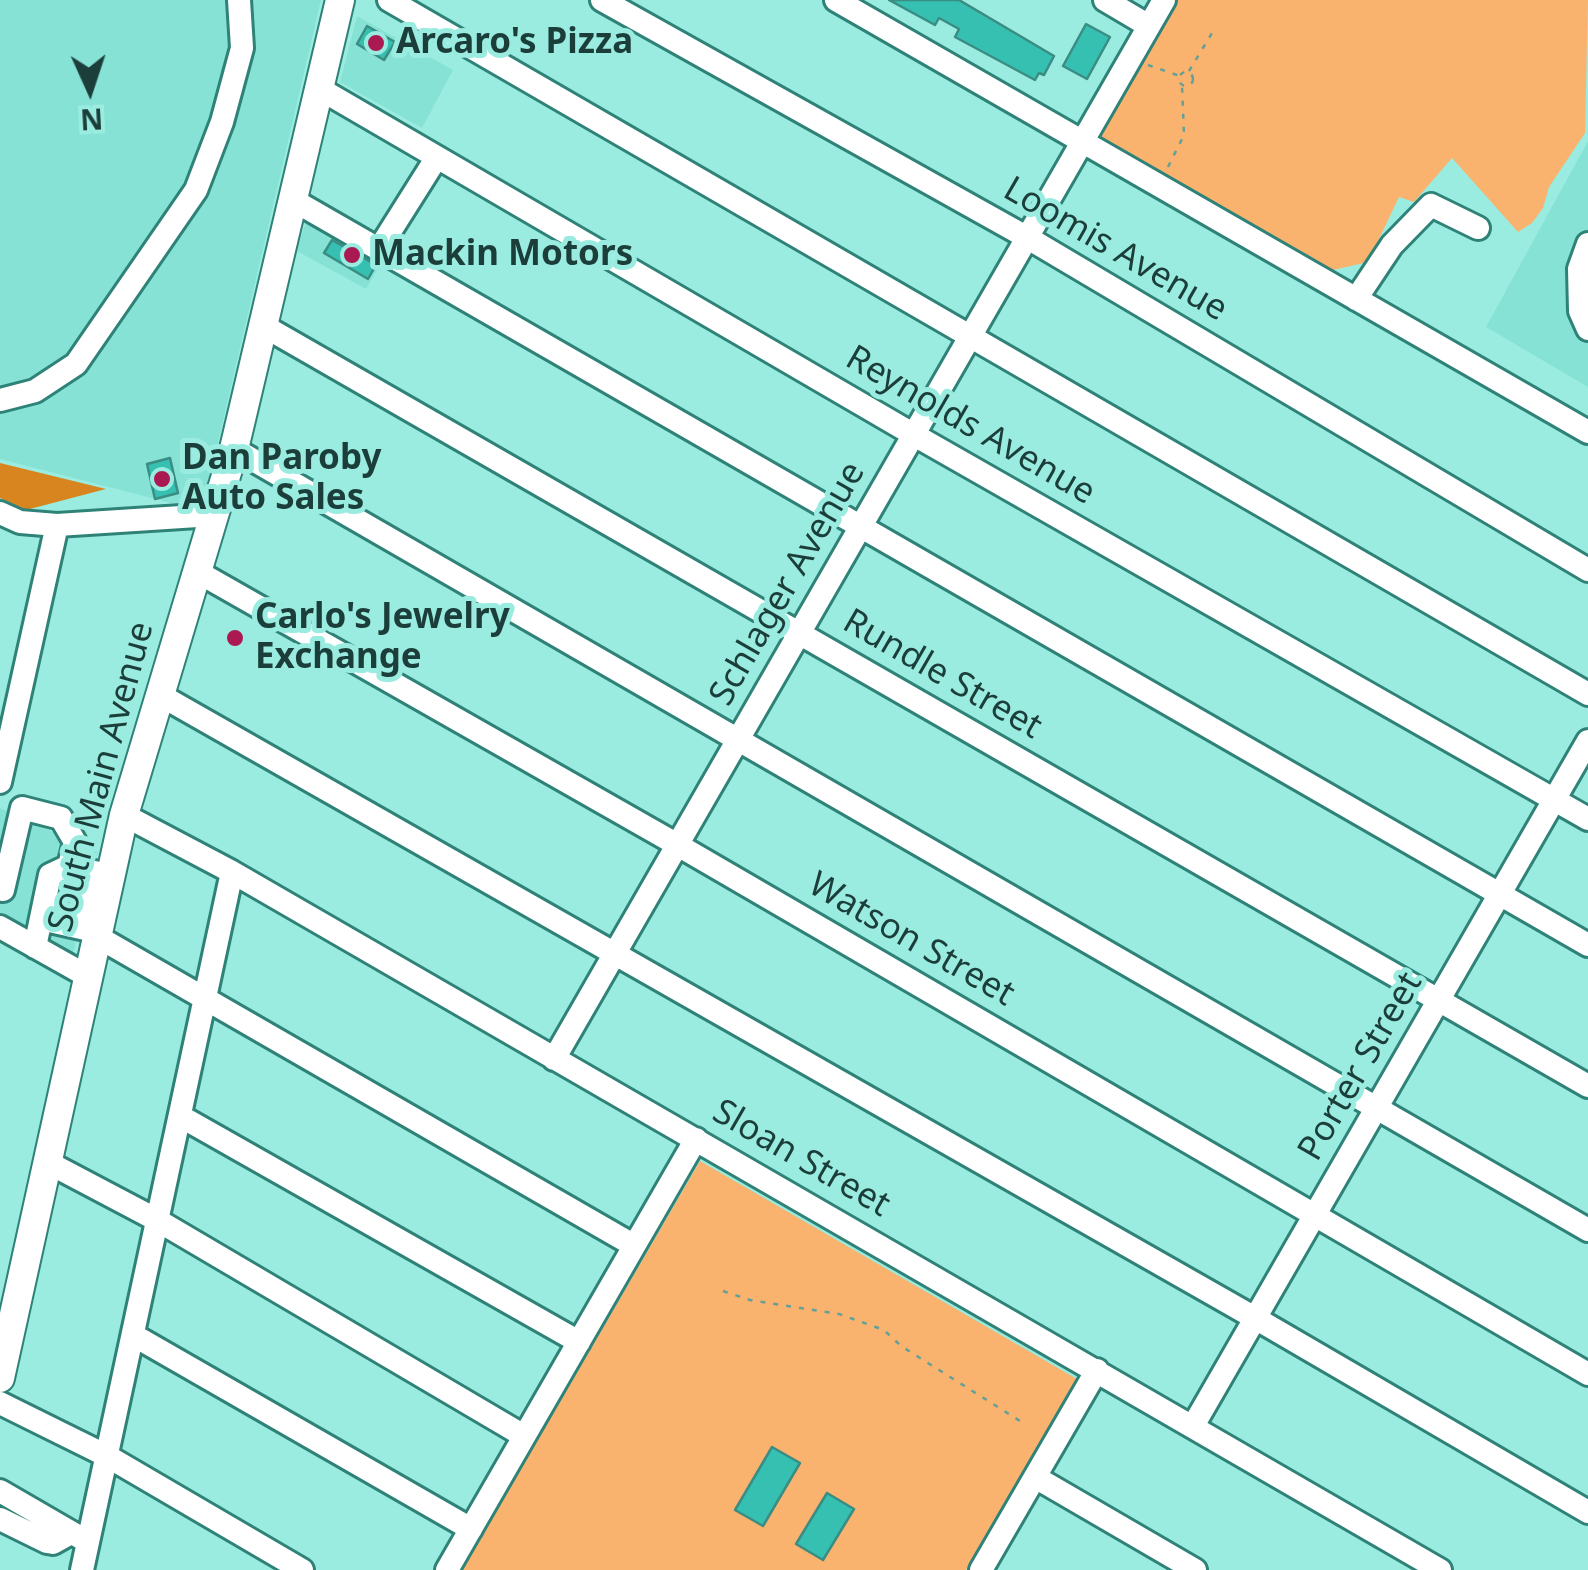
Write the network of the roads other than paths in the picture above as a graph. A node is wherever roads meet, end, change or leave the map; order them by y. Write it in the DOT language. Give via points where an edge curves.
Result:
graph roads {
  1 [pos="240,0"];
  2 [pos="340,0"];
  3 [pos="388,0"];
  4 [pos="602,0"];
  5 [pos="836,0"];
  6 [pos="1105,0"];
  7 [pos="1164,0"];
  8 [pos="1149,26"];
  9 [pos="320,89"];
  10 [pos="1082,142"];
  11 [pos="437,157"];
  12 [pos="293,200"];
  13 [pos="1478,228"];
  14 [pos="1028,238"];
  15 [pos="1588,244"];
  16 [pos="379,249"];
  17 [pos="1356,299"];
  18 [pos="1585,316"];
  19 [pos="262,325"];
  20 [pos="971,335"];
  21 [pos="0,400"];
  22 [pos="1588,432"];
  23 [pos="916,436"];
  24 [pos="234,448"];
  25 [pos="0,513"];
  26 [pos="213,515"];
  27 [pos="860,524"];
  28 [pos="57,525"];
  29 [pos="1588,570"];
  30 [pos="196,572"];
  31 [pos="800,634"];
  32 [pos="1588,694"];
  33 [pos="160,695"];
  34 [pos="739,740"];
  35 [pos="1588,742"];
  36 [pos="0,782"];
  37 [pos="1556,800"];
  38 [pos="124,815"];
  39 [pos="1588,819"];
  40 [pos="676,844"];
  41 [pos="232,872"];
  42 [pos="3,890"];
  43 [pos="1500,894"];
  44 [pos="79,902"];
  45 [pos="0,927"];
  46 [pos="1588,945"];
  47 [pos="35,947"];
  48 [pos="616,953"];
  49 [pos="88,977"];
  50 [pos="205,998"];
  51 [pos="1440,999"];
  52 [pos="554,1059"];
  53 [pos="1588,1086"];
  54 [pos="1375,1108"];
  55 [pos="180,1116"];
  56 [pos="696,1139"];
  57 [pos="47,1162"];
  58 [pos="1316,1215"];
  59 [pos="157,1220"];
  60 [pos="1588,1230"];
  61 [pos="632,1245"];
  62 [pos="1255,1318"];
  63 [pos="133,1335"];
  64 [pos="578,1342"];
  65 [pos="1097,1370"];
  66 [pos="1588,1374"];
  67 [pos="0,1378"];
  68 [pos="0,1403"];
  69 [pos="1193,1426"];
  70 [pos="524,1436"];
  71 [pos="106,1456"];
  72 [pos="1035,1477"];
  73 [pos="0,1491"];
  74 [pos="1588,1512"];
  75 [pos="0,1519"];
  76 [pos="472,1529"];
  77 [pos="79,1538"];
  78 [pos="82,1570"];
  79 [pos="302,1570"];
  80 [pos="447,1570"];
  81 [pos="981,1570"];
  82 [pos="1195,1570"];
  83 [pos="1440,1570"];
  1 -- 21 [label="street" via="242,48 196,190 76,364 35,391"];
  2 -- 9 [label="main road, South Main Avenue"];
  3 -- 20 [label="street"];
  4 -- 14 [label="street, Loomis Avenue"];
  5 -- 10 [label="street"];
  6 -- 8 [label="street"];
  7 -- 8 [label="street, Schlager Avenue"];
  8 -- 10 [label="street, Schlager Avenue"];
  9 -- 11 [label="street, Reynolds Avenue"];
  9 -- 12 [label="main road, South Main Avenue"];
  10 -- 14 [label="street, Schlager Avenue"];
  10 -- 17 [label="street"];
  11 -- 16 [label="street"];
  11 -- 23 [label="street, Reynolds Avenue"];
  12 -- 16 [label="street"];
  12 -- 19 [label="main road, South Main Avenue"];
  13 -- 17 [label="street" via="1431,205 1392,245"];
  14 -- 20 [label="street, Schlager Avenue"];
  14 -- 29 [label="street, Loomis Avenue"];
  15 -- 18 [label="street" via="1579,269"];
  16 -- 27 [label="street"];
  17 -- 22 [label="street"];
  19 -- 24 [label="main road, South Main Avenue"];
  19 -- 31 [label="street, Rundle Street"];
  20 -- 23 [label="street, Schlager Avenue"];
  20 -- 32 [label="street"];
  23 -- 27 [label="street, Schlager Avenue"];
  23 -- 37 [label="street, Reynolds Avenue"];
  24 -- 26 [label="main road, South Main Avenue"];
  24 -- 34 [label="street"];
  25 -- 28 [label="street"];
  26 -- 28 [label="street"];
  26 -- 30 [label="main road, South Main Avenue"];
  27 -- 31 [label="street, Schlager Avenue"];
  27 -- 43 [label="street"];
  28 -- 36 [label="street"];
  30 -- 33 [label="main road, South Main Avenue"];
  30 -- 40 [label="street, Watson Street"];
  31 -- 34 [label="street, Schlager Avenue"];
  31 -- 51 [label="street, Rundle Street"];
  33 -- 38 [label="main road, South Main Avenue"];
  33 -- 48 [label="street"];
  34 -- 40 [label="street, Schlager Avenue"];
  34 -- 54 [label="street"];
  35 -- 37 [label="street, Porter Street"];
  37 -- 39 [label="street, Reynolds Avenue"];
  37 -- 43 [label="street, Porter Street"];
  38 -- 41 [label="street, Sloan Street"];
  38 -- 44 [label="main road, South Main Avenue"];
  40 -- 48 [label="street, Schlager Avenue"];
  40 -- 58 [label="street, Watson Street"];
  41 -- 50 [label="street"];
  41 -- 52 [label="street, Sloan Street"];
  42 -- 44 [label="street" via="22,808 61,818 75,842"];
  43 -- 46 [label="street"];
  43 -- 51 [label="street, Porter Street"];
  44 -- 47 [label="street"];
  44 -- 49 [label="main road, South Main Avenue"];
  44 -- 50 [label="street"];
  45 -- 47 [label="street"];
  47 -- 49 [label="street"];
  48 -- 52 [label="street, Schlager Avenue"];
  48 -- 62 [label="street"];
  49 -- 57 [label="main road, South Main Avenue"];
  50 -- 55 [label="street"];
  50 -- 61 [label="street"];
  51 -- 53 [label="street, Rundle Street"];
  51 -- 54 [label="street, Porter Street"];
  52 -- 56 [label="street, Sloan Street"];
  54 -- 58 [label="street, Porter Street"];
  54 -- 60 [label="street"];
  55 -- 59 [label="street"];
  55 -- 64 [label="street"];
  56 -- 61 [label="street"];
  56 -- 65 [label="street, Sloan Street"];
  57 -- 59 [label="street"];
  57 -- 67 [label="main road, South Main Avenue"];
  58 -- 62 [label="street, Porter Street"];
  58 -- 66 [label="street, Watson Street"];
  59 -- 63 [label="street"];
  59 -- 70 [label="street"];
  61 -- 64 [label="street"];
  62 -- 69 [label="street, Porter Street"];
  62 -- 74 [label="street"];
  63 -- 71 [label="street"];
  63 -- 76 [label="street"];
  64 -- 70 [label="street"];
  65 -- 69 [label="street, Sloan Street"];
  65 -- 72 [label="street"];
  68 -- 71 [label="street"];
  69 -- 83 [label="street, Sloan Street"];
  70 -- 76 [label="street"];
  71 -- 77 [label="street"];
  71 -- 79 [label="street"];
  72 -- 81 [label="street"];
  72 -- 82 [label="street"];
  73 -- 77 [label="street"];
  75 -- 77 [label="street" via="52,1544"];
  76 -- 80 [label="street"];
  77 -- 78 [label="street"];
}
